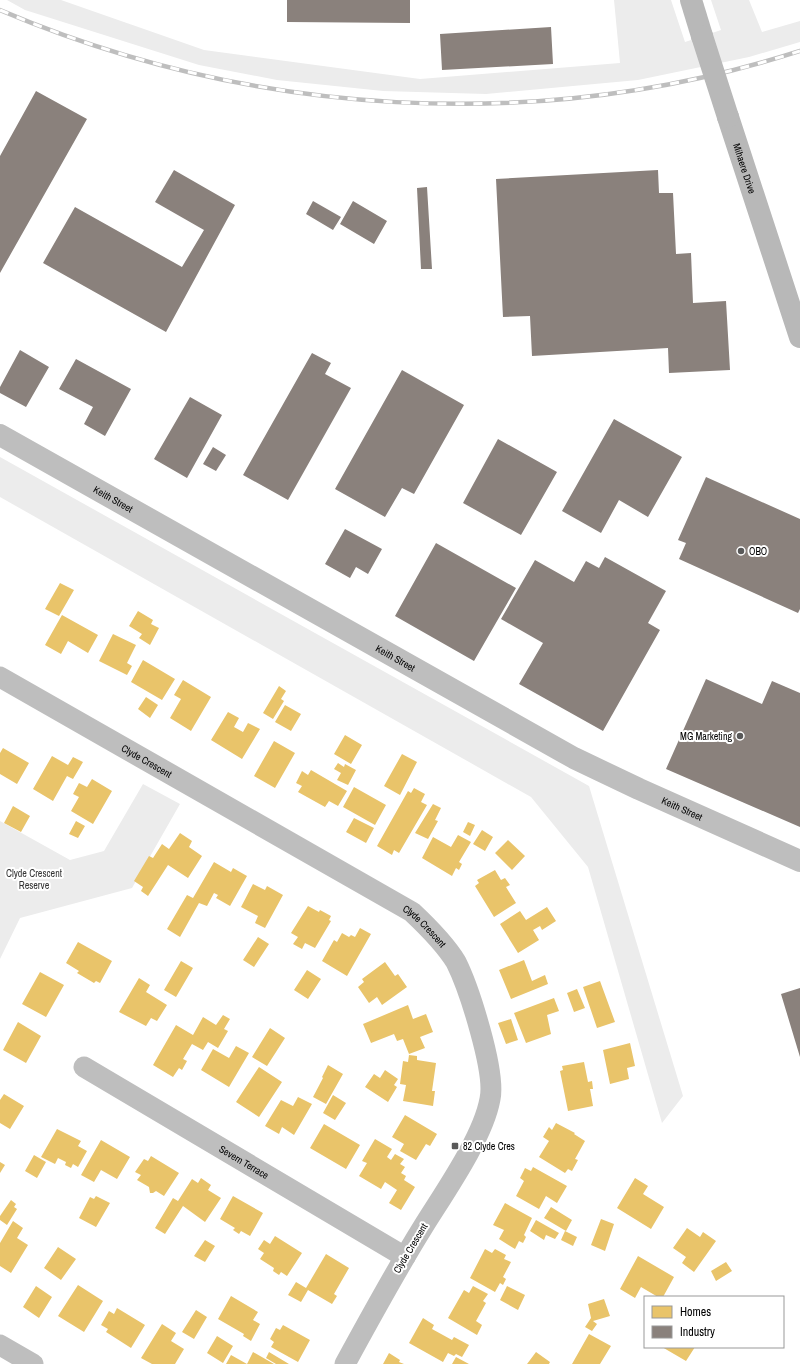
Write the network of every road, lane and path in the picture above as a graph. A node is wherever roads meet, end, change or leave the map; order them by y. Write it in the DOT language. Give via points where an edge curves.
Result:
graph roads {
  1 [pos="691,0"];
  2 [pos="800,337"];
  3 [pos="0,435"];
  4 [pos="0,677"];
  5 [pos="800,861"];
  6 [pos="84,1067"];
  7 [pos="405,1257"];
  8 [pos="0,1345"];
  9 [pos="33,1364"];
  10 [pos="345,1364"];
  1 -- 2 [label="main road, Mihaere Drive, bridge"];
  3 -- 5 [label="street, Keith Street" via="574,758"];
  4 -- 7 [label="street, Clyde Crescent" via="412,912 430,928 455,962 468,993 489,1065 490,1099 481,1126 467,1154"];
  6 -- 7 [label="street, Severn Terrace"];
  7 -- 10 [label="street, Clyde Crescent"];
  8 -- 9 [label="street"];
}
